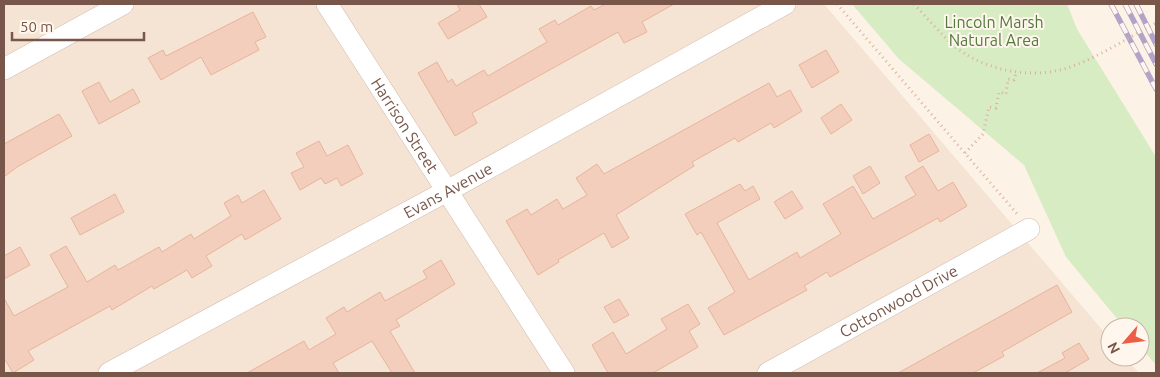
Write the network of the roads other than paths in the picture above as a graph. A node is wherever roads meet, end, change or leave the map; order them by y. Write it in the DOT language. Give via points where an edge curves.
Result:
graph roads {
  1 [pos="123,4"];
  2 [pos="327,4"];
  3 [pos="785,4"];
  4 [pos="4,69"];
  5 [pos="447,191"];
  6 [pos="1029,229"];
  7 [pos="109,373"];
  8 [pos="564,373"];
  9 [pos="768,373"];
  1 -- 4 [label="street"];
  2 -- 5 [label="street, Harrison Street"];
  3 -- 5 [label="street, Evans Avenue"];
  5 -- 7 [label="street, Evans Avenue"];
  5 -- 8 [label="street, Harrison Street"];
  6 -- 9 [label="street, Cottonwood Drive"];
}
